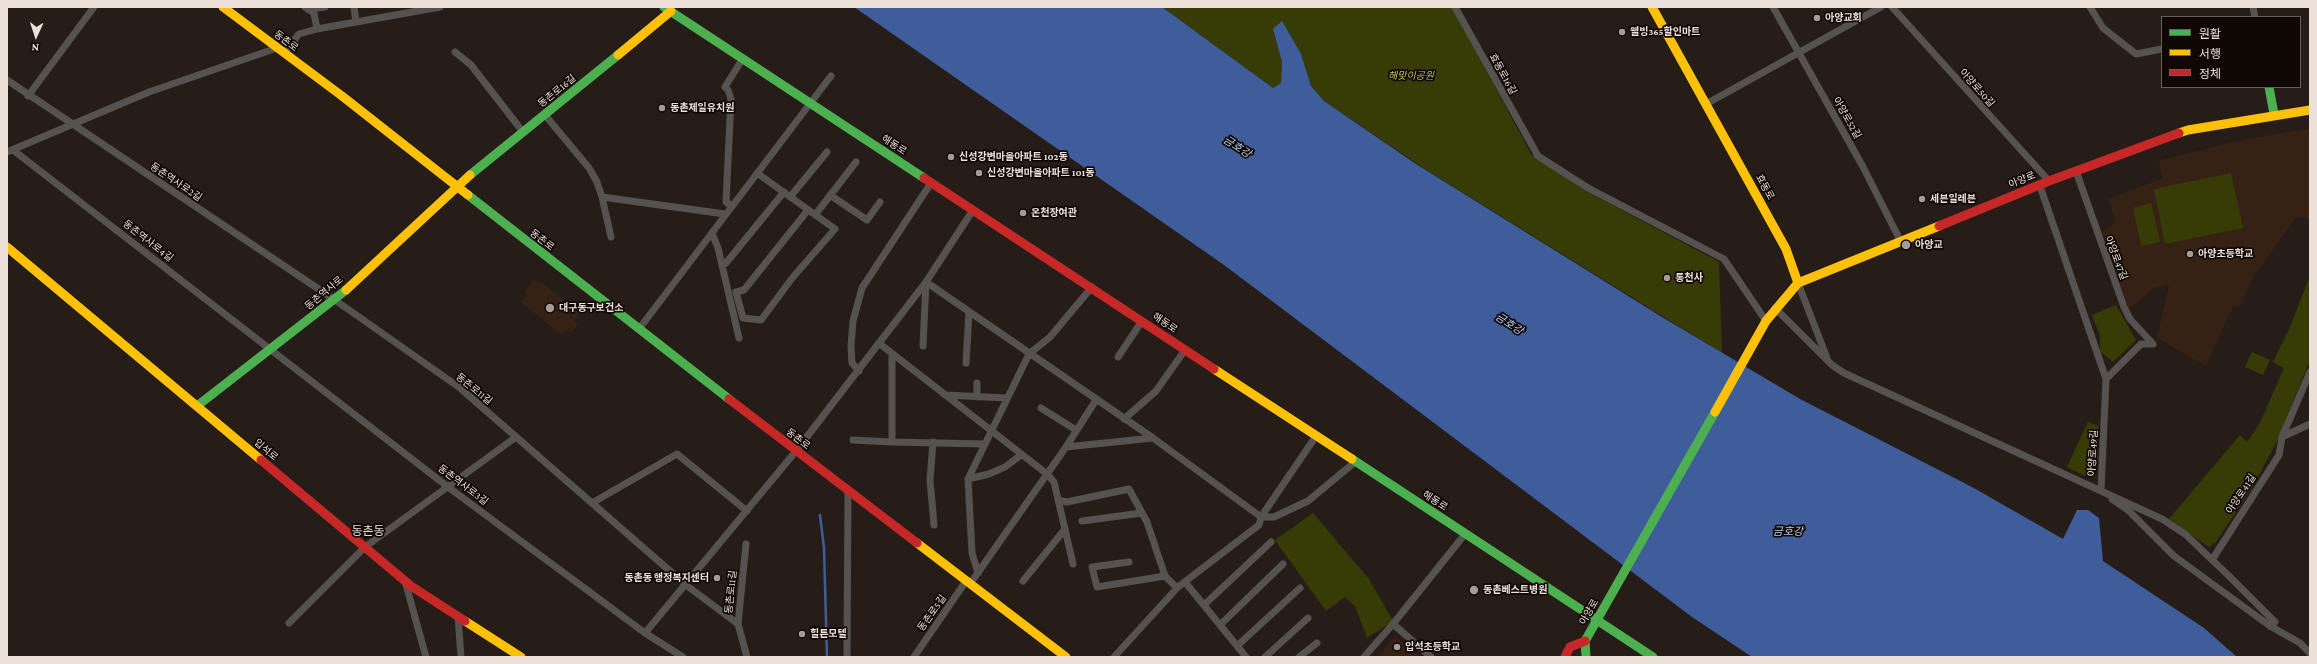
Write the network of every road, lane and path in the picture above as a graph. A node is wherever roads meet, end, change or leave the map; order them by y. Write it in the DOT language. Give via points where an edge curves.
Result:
graph roads {
  1 [pos="94,7"];
  2 [pos="223,7"];
  3 [pos="325,7"];
  4 [pos="354,7"];
  5 [pos="440,7"];
  6 [pos="1455,7"];
  7 [pos="1652,7"];
  8 [pos="1773,7"];
  9 [pos="1881,7"];
  10 [pos="1892,7"];
  11 [pos="2090,7"];
  12 [pos="306,8"];
  13 [pos="668,9"];
  14 [pos="356,22"];
  15 [pos="317,29"];
  16 [pos="2161,49"];
  17 [pos="280,50"];
  18 [pos="455,52"];
  19 [pos="1798,53"];
  20 [pos="743,58"];
  21 [pos="831,76"];
  22 [pos="7,80"];
  23 [pos="2269,88"];
  24 [pos="28,96"];
  25 [pos="809,102"];
  26 [pos="1706,104"];
  27 [pos="2310,110"];
  28 [pos="2274,114"];
  29 [pos="545,115"];
  30 [pos="72,125"];
  31 [pos="523,132"];
  32 [pos="10,151"];
  33 [pos="827,152"];
  34 [pos="856,162"];
  35 [pos="2076,171"];
  36 [pos="757,173"];
  37 [pos="2049,181"];
  38 [pos="931,183"];
  39 [pos="2040,186"];
  40 [pos="456,187"];
  41 [pos="784,192"];
  42 [pos="830,195"];
  43 [pos="602,197"];
  44 [pos="790,197"];
  45 [pos="880,202"];
  46 [pos="732,206"];
  47 [pos="808,210"];
  48 [pos="973,210"];
  49 [pos="725,214"];
  50 [pos="815,215"];
  51 [pos="712,232"];
  52 [pos="610,236"];
  53 [pos="1900,240"];
  54 [pos="7,247"];
  55 [pos="722,265"];
  56 [pos="926,282"];
  57 [pos="1798,283"];
  58 [pos="1092,288"];
  59 [pos="335,300"];
  60 [pos="1775,308"];
  61 [pos="969,312"];
  62 [pos="1142,321"];
  63 [pos="1766,321"];
  64 [pos="639,329"];
  65 [pos="739,338"];
  66 [pos="880,344"];
  67 [pos="923,346"];
  68 [pos="271,349"];
  69 [pos="1185,350"];
  70 [pos="892,354"];
  71 [pos="1029,354"];
  72 [pos="1118,357"];
  73 [pos="966,362"];
  74 [pos="1829,362"];
  75 [pos="859,371"];
  76 [pos="2310,372"];
  77 [pos="2106,379"];
  78 [pos="977,383"];
  79 [pos="945,396"];
  80 [pos="976,397"];
  81 [pos="1006,398"];
  82 [pos="1096,400"];
  83 [pos="197,406"];
  84 [pos="1041,408"];
  85 [pos="1124,419"];
  86 [pos="2310,424"];
  87 [pos="990,430"];
  88 [pos="1076,430"];
  89 [pos="1316,436"];
  90 [pos="516,437"];
  91 [pos="2282,437"];
  92 [pos="1153,438"];
  93 [pos="853,440"];
  94 [pos="892,442"];
  95 [pos="933,442"];
  96 [pos="984,444"];
  97 [pos="1066,447"];
  98 [pos="796,451"];
  99 [pos="1021,455"];
  100 [pos="1355,462"];
  101 [pos="1047,474"];
  102 [pos="968,479"];
  103 [pos="448,486"];
  104 [pos="2101,490"];
  105 [pos="848,491"];
  106 [pos="1058,500"];
  107 [pos="592,503"];
  108 [pos="746,511"];
  109 [pos="1142,513"];
  110 [pos="1261,517"];
  111 [pos="1082,521"];
  112 [pos="934,525"];
  113 [pos="1064,529"];
  114 [pos="1465,534"];
  115 [pos="1271,542"];
  116 [pos="746,544"];
  117 [pos="365,547"];
  118 [pos="2212,560"];
  119 [pos="1128,562"];
  120 [pos="1073,564"];
  121 [pos="1283,564"];
  122 [pos="978,573"];
  123 [pos="1165,576"];
  124 [pos="405,581"];
  125 [pos="1023,581"];
  126 [pos="1185,582"];
  127 [pos="968,583"];
  128 [pos="686,585"];
  129 [pos="1177,588"];
  130 [pos="1300,588"];
  131 [pos="1204,606"];
  132 [pos="458,616"];
  133 [pos="1308,618"];
  134 [pos="1596,620"];
  135 [pos="289,623"];
  136 [pos="738,624"];
  137 [pos="1393,624"];
  138 [pos="1220,625"];
  139 [pos="2270,626"];
  140 [pos="645,633"];
  141 [pos="1585,641"];
  142 [pos="1317,643"];
  143 [pos="1237,646"];
  144 [pos="2310,653"];
  145 [pos="426,657"];
  146 [pos="461,657"];
  147 [pos="521,657"];
  148 [pos="683,657"];
  149 [pos="747,657"];
  150 [pos="847,657"];
  151 [pos="914,657"];
  152 [pos="1066,657"];
  153 [pos="1114,657"];
  154 [pos="1246,657"];
  155 [pos="1265,657"];
  156 [pos="1300,657"];
  157 [pos="1364,657"];
  158 [pos="1431,657"];
  159 [pos="1565,657"];
  160 [pos="1586,657"];
  161 [pos="1653,657"];
  1 -- 24 [label="street"];
  2 -- 17 [label="street, 동촌로"];
  3 -- 12 [label="street"];
  4 -- 14 [label="street"];
  5 -- 14 [label="street"];
  6 -- 63 [label="street, 효동로16길" via="1538,156 1586,187 1724,258"];
  7 -- 26 [label="street, 효동로"];
  8 -- 19 [label="street, 아양로52길"];
  9 -- 19 [label="street"];
  10 -- 37 [label="street, 아양로50길"];
  11 -- 16 [label="street" via="2103,28 2136,54"];
  12 -- 15 [label="street" via="314,13"];
  13 -- 20 [label="street, 해동로"];
  13 -- 29 [label="street, 동촌로16길"];
  14 -- 15 [label="street"];
  15 -- 17 [label="street" via="299,34"];
  17 -- 30 [label="street" via="149,92"];
  17 -- 40 [label="street, 동촌로"];
  18 -- 31 [label="street" via="474,68"];
  19 -- 26 [label="street"];
  19 -- 53 [label="street, 아양로52길" via="1862,165"];
  20 -- 25 [label="street, 해동로"];
  20 -- 46 [label="street" via="725,86 731,99 726,202"];
  21 -- 25 [label="street"];
  22 -- 24 [label="street, 동촌역사로2길"];
  23 -- 28 [label="street"];
  24 -- 30 [label="street, 동촌역사로2길"];
  25 -- 36 [label="street"];
  25 -- 38 [label="street, 해동로"];
  26 -- 57 [label="street, 효동로" via="1786,249"];
  27 -- 28 [label="street, 아양로"];
  28 -- 35 [label="street, 아양로" via="2188,130"];
  29 -- 31 [label="street, 동촌로16길"];
  29 -- 43 [label="street" via="589,168"];
  30 -- 32 [label="street"];
  30 -- 59 [label="street, 동촌역사로2길"];
  31 -- 40 [label="street, 동촌로16길"];
  32 -- 68 [label="street, 동촌역사로4길"];
  33 -- 44 [label="street"];
  34 -- 42 [label="street"];
  35 -- 37 [label="street, 아양로"];
  35 -- 77 [label="street, 아양로47길" via="2124,307 2130,319 2153,344 2141,344"];
  36 -- 41 [label="street"];
  36 -- 46 [label="street"];
  37 -- 39 [label="street, 아양로"];
  38 -- 48 [label="street, 해동로"];
  38 -- 75 [label="street" via="862,288 853,321 851,346 852,363"];
  39 -- 53 [label="street, 아양로"];
  39 -- 77 [label="street, 아양로49길"];
  40 -- 59 [label="street, 동촌역사로"];
  40 -- 64 [label="street, 동촌로"];
  41 -- 44 [label="street"];
  41 -- 55 [label="street"];
  42 -- 45 [label="street" via="867,220"];
  42 -- 50 [label="street"];
  43 -- 49 [label="street"];
  43 -- 52 [label="street"];
  44 -- 47 [label="street"];
  46 -- 49 [label="street"];
  47 -- 50 [label="street"];
  47 -- 50 [label="street" via="744,290 736,292 742,318 761,320 835,229"];
  48 -- 56 [label="street"];
  48 -- 58 [label="street, 해동로"];
  49 -- 51 [label="street"];
  51 -- 55 [label="street"];
  51 -- 64 [label="street"];
  53 -- 57 [label="street, 아양로"];
  54 -- 83 [label="street, 입석로"];
  55 -- 65 [label="street"];
  56 -- 61 [label="street"];
  56 -- 66 [label="street"];
  56 -- 67 [label="street"];
  57 -- 60 [label="street, 아양로"];
  57 -- 74 [label="street"];
  58 -- 62 [label="street, 해동로"];
  58 -- 71 [label="street" via="1050,337"];
  59 -- 68 [label="street, 동촌역사로"];
  59 -- 90 [label="street, 동촌로11길" via="460,388"];
  60 -- 63 [label="street, 아양로"];
  60 -- 74 [label="street"];
  61 -- 71 [label="street"];
  61 -- 73 [label="street"];
  62 -- 69 [label="street, 해동로"];
  62 -- 72 [label="street"];
  63 -- 134 [label="street, 아양로"];
  64 -- 98 [label="street, 동촌로"];
  66 -- 70 [label="street"];
  66 -- 75 [label="street"];
  68 -- 83 [label="street, 동촌역사로"];
  68 -- 103 [label="street, 동촌역사로3길"];
  69 -- 85 [label="street" via="1156,391"];
  69 -- 89 [label="street, 해동로"];
  70 -- 79 [label="street"];
  70 -- 94 [label="street"];
  71 -- 81 [label="street"];
  71 -- 82 [label="street"];
  74 -- 104 [label="street" via="1844,373"];
  75 -- 98 [label="street"];
  76 -- 91 [label="street, 아양로41길"];
  77 -- 104 [label="street, 아양로49길"];
  78 -- 80 [label="street"];
  79 -- 80 [label="street"];
  79 -- 87 [label="street"];
  80 -- 81 [label="street"];
  81 -- 87 [label="street"];
  82 -- 85 [label="street"];
  82 -- 88 [label="street, 동촌로5길"];
  83 -- 117 [label="street, 입석로"];
  84 -- 88 [label="street"];
  85 -- 92 [label="street"];
  86 -- 91 [label="street"];
  87 -- 96 [label="street"];
  87 -- 99 [label="street"];
  88 -- 97 [label="street, 동촌로5길"];
  89 -- 100 [label="street, 해동로"];
  89 -- 110 [label="street"];
  90 -- 103 [label="street"];
  90 -- 107 [label="street, 동촌로11길"];
  91 -- 118 [label="street, 아양로41길" via="2279,455"];
  92 -- 97 [label="street"];
  92 -- 110 [label="street"];
  93 -- 94 [label="street"];
  94 -- 95 [label="street"];
  95 -- 96 [label="street"];
  95 -- 112 [label="street" via="930,480"];
  96 -- 102 [label="street"];
  97 -- 101 [label="street, 동촌로5길"];
  98 -- 105 [label="street, 동촌로"];
  98 -- 108 [label="street"];
  99 -- 101 [label="street"];
  99 -- 102 [label="street" via="1005,467"];
  100 -- 110 [label="street" via="1308,501 1274,517"];
  100 -- 114 [label="street, 해동로"];
  101 -- 106 [label="street" via="1054,482"];
  101 -- 122 [label="street, 동촌로5길"];
  102 -- 122 [label="street" via="972,553"];
  103 -- 117 [label="street"];
  103 -- 140 [label="street, 동촌역사로3길"];
  104 -- 118 [label="street" via="2162,519 2185,534"];
  104 -- 139 [label="street, 아양로49길" via="2128,510 2174,556"];
  105 -- 127 [label="street, 동촌로"];
  105 -- 150 [label="street"];
  106 -- 109 [label="street" via="1067,502 1129,489"];
  106 -- 113 [label="street"];
  107 -- 108 [label="street" via="677,454"];
  107 -- 128 [label="street, 동촌로11길"];
  108 -- 128 [label="street"];
  109 -- 111 [label="street"];
  109 -- 123 [label="street"];
  110 -- 126 [label="street" via="1259,525"];
  113 -- 120 [label="street"];
  113 -- 125 [label="street"];
  114 -- 134 [label="street, 해동로"];
  114 -- 137 [label="street"];
  115 -- 131 [label="street"];
  116 -- 136 [label="street, 동촌로11길"];
  117 -- 124 [label="street, 입석로"];
  117 -- 135 [label="street"];
  118 -- 139 [label="street" via="2274,622"];
  119 -- 123 [label="street" via="1092,567 1097,588"];
  121 -- 138 [label="street"];
  122 -- 127 [label="street, 동촌로5길"];
  123 -- 129 [label="street"];
  124 -- 132 [label="street, 입석로"];
  124 -- 145 [label="street"];
  126 -- 129 [label="street"];
  126 -- 131 [label="street"];
  127 -- 151 [label="street, 동촌로5길"];
  127 -- 152 [label="street, 동촌로"];
  128 -- 136 [label="street, 동촌로11길"];
  128 -- 140 [label="street"];
  129 -- 153 [label="street"];
  130 -- 143 [label="street"];
  131 -- 138 [label="street"];
  132 -- 146 [label="street"];
  132 -- 147 [label="street, 입석로"];
  133 -- 155 [label="street"];
  134 -- 141 [label="street, 아양로"];
  134 -- 161 [label="street, 해동로"];
  136 -- 149 [label="street"];
  137 -- 157 [label="street"];
  137 -- 158 [label="street"];
  138 -- 143 [label="street"];
  139 -- 144 [label="street, 아양로49길"];
  140 -- 148 [label="street, 동촌역사로3길"];
  141 -- 159 [label="street, 아양로" via="1570,647"];
  141 -- 160 [label="street, 아양로"];
  142 -- 156 [label="street"];
  143 -- 154 [label="street"];
}
